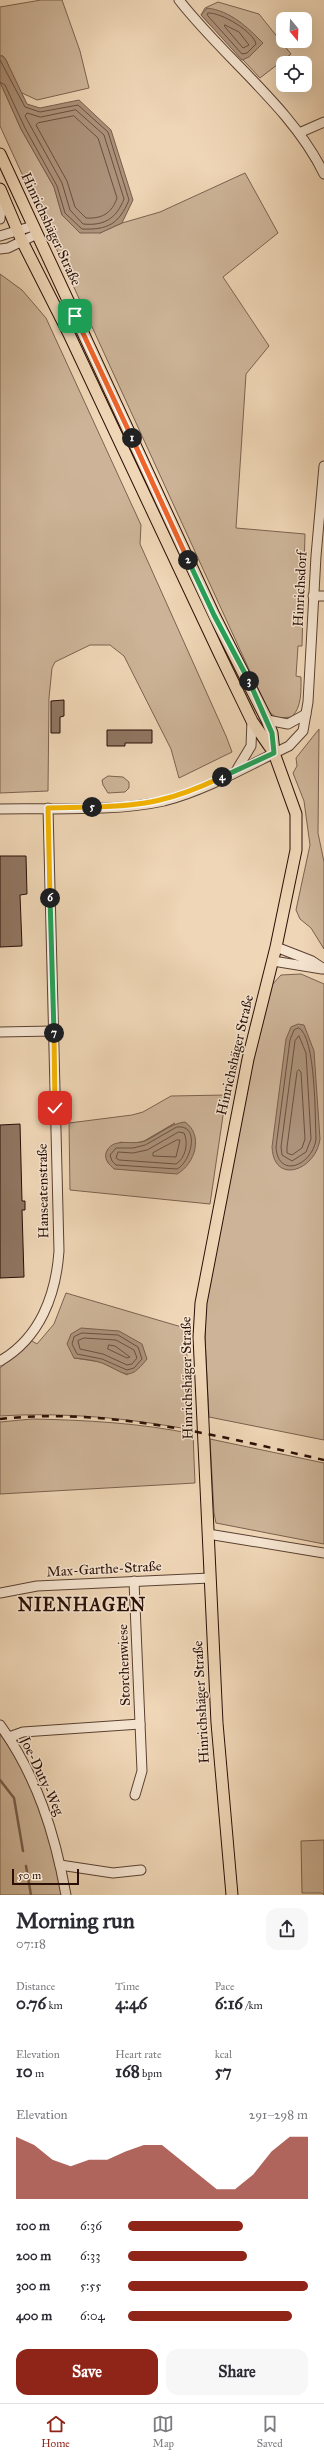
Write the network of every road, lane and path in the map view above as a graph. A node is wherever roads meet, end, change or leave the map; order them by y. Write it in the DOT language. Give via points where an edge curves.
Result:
graph roads {
  1 [pos="179,0"];
  2 [pos="324,122"];
  3 [pos="299,133"];
  4 [pos="0,154"];
  5 [pos="324,174"];
  6 [pos="1,191"];
  7 [pos="0,219"];
  8 [pos="17,230"];
  9 [pos="35,230"];
  10 [pos="0,236"];
  11 [pos="22,242"];
  12 [pos="0,249"];
  13 [pos="324,466"];
  14 [pos="313,596"];
  15 [pos="324,596"];
  16 [pos="306,714"];
  17 [pos="252,720"];
  18 [pos="267,720"];
  19 [pos="274,753"];
  20 [pos="235,771"];
  21 [pos="48,808"];
  22 [pos="0,809"];
  23 [pos="276,947"];
  24 [pos="273,961"];
  25 [pos="323,969"];
  26 [pos="54,1031"];
  27 [pos="0,1032"];
  28 [pos="0,1361"];
  29 [pos="208,1534"];
  30 [pos="324,1553"];
  31 [pos="210,1578"];
  32 [pos="134,1581"];
  33 [pos="0,1593"];
  34 [pos="140,1724"];
  35 [pos="0,1726"];
  36 [pos="9,1737"];
  37 [pos="135,1795"];
  38 [pos="60,1865"];
  39 [pos="141,1870"];
  40 [pos="66,1895"];
  41 [pos="232,1895"];
  1 -- 3 [label="street"];
  2 -- 3 [label="street"];
  3 -- 5 [label="street"];
  4 -- 9 [label="main road, Hinrichshäger Straße"];
  6 -- 7 [label="street"];
  6 -- 8 [label="main road, Hinrichshäger Straße"];
  8 -- 9 [label="street"];
  8 -- 10 [label="street"];
  8 -- 11 [label="main road, Hinrichshäger Straße"];
  9 -- 11 [label="street"];
  9 -- 18 [label="main road, Hinrichshäger Straße" via="214,615"];
  11 -- 12 [label="street"];
  11 -- 17 [label="main road, Hinrichshäger Straße" via="68,332"];
  13 -- 14 [label="street, Hinrichsdorf"];
  14 -- 15 [label="street"];
  14 -- 16 [label="street, Hinrichsdorf"];
  16 -- 18 [label="street" via="288,724"];
  16 -- 19 [label="street, Hinrichsdorf" via="303,731 296,740"];
  17 -- 19 [label="main road, Hinrichshäger Straße"];
  17 -- 20 [label="street, Hinrichshäger Straße" via="251,746"];
  18 -- 19 [label="main road, Hinrichshäger Straße" via="272,733"];
  19 -- 20 [label="street, Hinrichsdorf"];
  19 -- 23 [label="main road, Hinrichshäger Straße" via="293,803 298,827 296,850"];
  20 -- 21 [label="street, Hinrichsdorf" via="190,792 150,804"];
  21 -- 22 [label="street, Hinrichsdorf"];
  21 -- 26 [label="street, Hanseatenstraße"];
  23 -- 24 [label="main road, Hinrichshäger Straße"];
  23 -- 25 [label="street" via="312,961"];
  24 -- 25 [label="street"];
  24 -- 29 [label="main road, Hinrichshäger Straße" via="248,1059 201,1304 199,1337"];
  26 -- 27 [label="street"];
  26 -- 28 [label="street, Hanseatenstraße" via="58,1272 49,1304 40,1320 17,1349"];
  29 -- 30 [label="street"];
  29 -- 31 [label="main road, Hinrichshäger Straße"];
  31 -- 32 [label="street, Max-Garthe-Straße"];
  31 -- 41 [label="main road, Hinrichshäger Straße" via="217,1723"];
  32 -- 33 [label="street, Max-Garthe-Straße" via="37,1586"];
  32 -- 34 [label="street, Storchenwiese"];
  34 -- 36 [label="street, Storchenwiese" via="23,1732"];
  34 -- 37 [label="street, Storchenwiese" via="142,1771"];
  35 -- 36 [label="street, Joe-Duty-Weg"];
  36 -- 38 [label="street, Joe-Duty-Weg" via="39,1796 52,1831"];
  38 -- 39 [label="street" via="113,1873"];
  38 -- 40 [label="street, Joe-Duty-Weg"];
}
